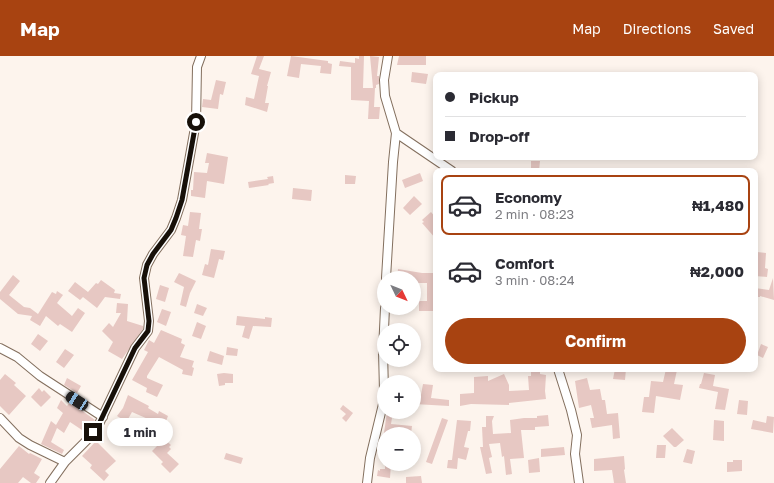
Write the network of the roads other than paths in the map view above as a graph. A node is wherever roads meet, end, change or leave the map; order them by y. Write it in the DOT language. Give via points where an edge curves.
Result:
graph roads {
  1 [pos="201,56"];
  2 [pos="388,56"];
  3 [pos="396,133"];
  4 [pos="433,158"];
  5 [pos="436,160"];
  6 [pos="448,168"];
  7 [pos="386,271"];
  8 [pos="385,315"];
  9 [pos="0,348"];
  10 [pos="559,372"];
  11 [pos="384,375"];
  12 [pos="102,417"];
  13 [pos="0,418"];
  14 [pos="379,419"];
  15 [pos="65,462"];
  16 [pos="50,483"];
  17 [pos="367,483"];
  18 [pos="579,483"];
  1 -- 12 [label="street" via="197,67 196,122 182,200 174,224 153,254 144,278 148,331 135,348"];
  2 -- 3 [label="street" via="384,80 385,96"];
  3 -- 4 [label="street"];
  3 -- 7 [label="street"];
  5 -- 6 [label="street"];
  8 -- 11 [label="street"];
  9 -- 12 [label="street"];
  10 -- 18 [label="street" via="572,410 577,435 575,454"];
  12 -- 15 [label="street" via="87,440"];
  13 -- 15 [label="street" via="19,438"];
  14 -- 17 [label="street"];
  15 -- 16 [label="street"];
}
